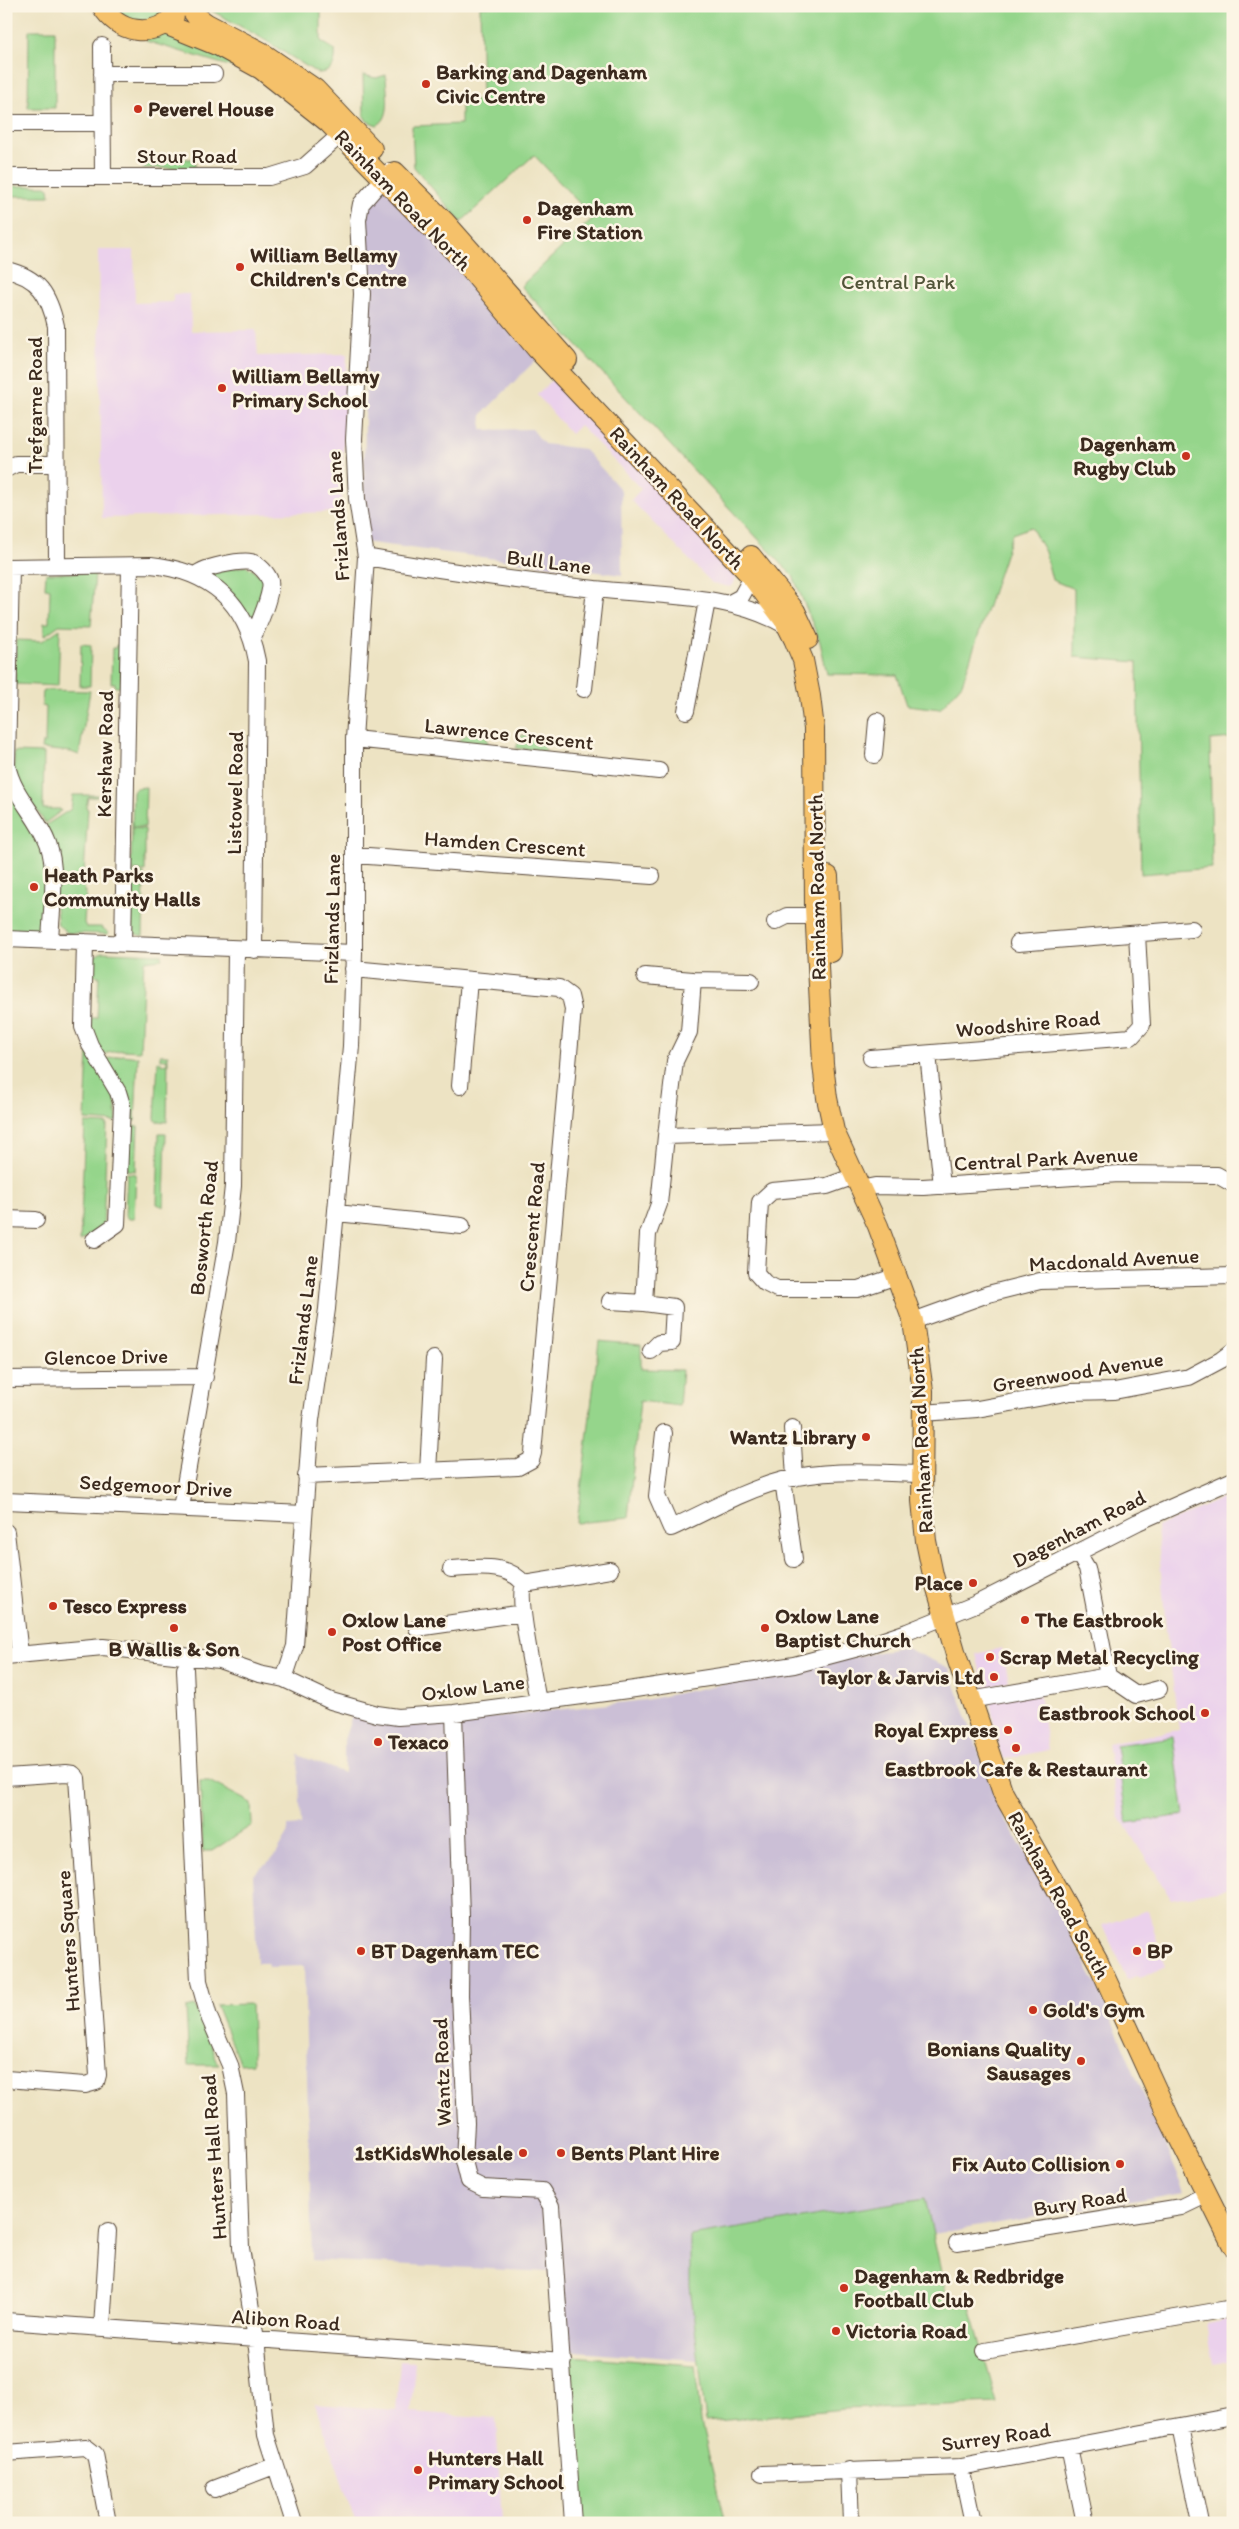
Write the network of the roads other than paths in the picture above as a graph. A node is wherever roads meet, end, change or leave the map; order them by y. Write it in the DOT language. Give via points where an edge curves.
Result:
graph roads {
  1 [pos="102,6"];
  2 [pos="181,6"];
  3 [pos="189,6"];
  4 [pos="165,24"];
  5 [pos="102,46"];
  6 [pos="102,74"];
  7 [pos="214,74"];
  8 [pos="6,123"];
  9 [pos="102,124"];
  10 [pos="346,131"];
  11 [pos="387,174"];
  12 [pos="6,176"];
  13 [pos="103,177"];
  14 [pos="6,270"];
  15 [pos="56,464"];
  16 [pos="6,468"];
  17 [pos="366,557"];
  18 [pos="57,566"];
  19 [pos="130,566"];
  20 [pos="9,567"];
  21 [pos="196,575"];
  22 [pos="752,577"];
  23 [pos="596,590"];
  24 [pos="707,601"];
  25 [pos="728,604"];
  26 [pos="788,627"];
  27 [pos="253,637"];
  28 [pos="584,689"];
  29 [pos="686,711"];
  30 [pos="877,721"];
  31 [pos="354,739"];
  32 [pos="874,755"];
  33 [pos="659,772"];
  34 [pos="354,855"];
  35 [pos="652,876"];
  36 [pos="816,916"];
  37 [pos="775,922"];
  38 [pos="1192,929"];
  39 [pos="1137,934"];
  40 [pos="6,939"];
  41 [pos="50,941"];
  42 [pos="85,942"];
  43 [pos="1018,943"];
  44 [pos="124,944"];
  45 [pos="236,949"];
  46 [pos="254,950"];
  47 [pos="353,961"];
  48 [pos="645,976"];
  49 [pos="470,980"];
  50 [pos="693,980"];
  51 [pos="751,981"];
  52 [pos="928,1054"];
  53 [pos="871,1058"];
  54 [pos="460,1086"];
  55 [pos="834,1131"];
  56 [pos="666,1136"];
  57 [pos="846,1154"];
  58 [pos="858,1183"];
  59 [pos="1233,1184"];
  60 [pos="942,1186"];
  61 [pos="337,1213"];
  62 [pos="6,1219"];
  63 [pos="36,1220"];
  64 [pos="462,1226"];
  65 [pos="94,1240"];
  66 [pos="897,1276"];
  67 [pos="1233,1276"];
  68 [pos="610,1301"];
  69 [pos="644,1303"];
  70 [pos="913,1322"];
  71 [pos="652,1351"];
  72 [pos="1233,1351"];
  73 [pos="434,1359"];
  74 [pos="205,1377"];
  75 [pos="6,1379"];
  76 [pos="924,1413"];
  77 [pos="792,1428"];
  78 [pos="664,1433"];
  79 [pos="428,1472"];
  80 [pos="923,1474"];
  81 [pos="306,1476"];
  82 [pos="789,1479"];
  83 [pos="1233,1480"];
  84 [pos="6,1501"];
  85 [pos="181,1508"];
  86 [pos="304,1514"];
  87 [pos="6,1532"];
  88 [pos="1078,1553"];
  89 [pos="794,1559"];
  90 [pos="452,1569"];
  91 [pos="610,1570"];
  92 [pos="524,1584"];
  93 [pos="523,1613"];
  94 [pos="946,1618"];
  95 [pos="417,1628"];
  96 [pos="13,1655"];
  97 [pos="185,1669"];
  98 [pos="1108,1676"];
  99 [pos="284,1679"];
  100 [pos="1159,1689"];
  101 [pos="971,1700"];
  102 [pos="538,1702"];
  103 [pos="454,1714"];
  104 [pos="6,1778"];
  105 [pos="6,2079"];
  106 [pos="1206,2195"];
  107 [pos="108,2232"];
  108 [pos="957,2243"];
  109 [pos="1233,2246"];
  110 [pos="1233,2308"];
  111 [pos="6,2321"];
  112 [pos="102,2328"];
  113 [pos="256,2339"];
  114 [pos="985,2351"];
  115 [pos="563,2361"];
  116 [pos="1233,2416"];
  117 [pos="1180,2427"];
  118 [pos="1069,2447"];
  119 [pos="6,2453"];
  120 [pos="274,2466"];
  121 [pos="961,2467"];
  122 [pos="849,2470"];
  123 [pos="762,2474"];
  124 [pos="214,2488"];
  125 [pos="108,2523"];
  126 [pos="294,2523"];
  127 [pos="573,2523"];
  128 [pos="851,2523"];
  129 [pos="973,2523"];
  130 [pos="1085,2523"];
  131 [pos="1200,2523"];
  1 -- 4 [label="main road" via="116,23 126,28 144,31"];
  2 -- 4 [label="main road"];
  3 -- 10 [label="main road, Rainham Road North" via="196,17 283,65 315,89"];
  4 -- 10 [label="main road, Rainham Road North" via="219,46 261,69"];
  5 -- 6 [label="street"];
  6 -- 7 [label="street"];
  6 -- 9 [label="street"];
  8 -- 9 [label="street"];
  9 -- 13 [label="street"];
  10 -- 11 [label="main road, Rainham Road North"];
  10 -- 13 [label="street, Stour Road" via="305,166 269,177"];
  11 -- 17 [label="street, Frizlands Lane" via="361,204 358,220 362,303 354,439 357,499"];
  11 -- 22 [label="main road, Rainham Road North" via="537,349"];
  11 -- 57 [label="main road, Rainham Road North" via="445,222 538,328 765,571 803,626 817,673 824,722 836,1069"];
  12 -- 13 [label="street, Stour Road"];
  14 -- 15 [label="street, Trefgarne Road" via="21,273 40,286 51,302 56,326"];
  15 -- 16 [label="street" via="16,464"];
  15 -- 18 [label="street, Trefgarne Road"];
  17 -- 23 [label="street, Bull Lane"];
  17 -- 31 [label="street, Frizlands Lane"];
  18 -- 19 [label="street, Listowel Road"];
  18 -- 20 [label="street, Listowel Road"];
  19 -- 21 [label="street, Listowel Road" via="171,567"];
  19 -- 44 [label="street, Kershaw Road"];
  20 -- 41 [label="street" via="7,765 14,788 41,828 52,855"];
  21 -- 27 [label="street, Listowel Road" via="221,592 233,605"];
  21 -- 27 [label="street, Listowel Road" via="208,568 248,562 258,565 267,575 270,587"];
  22 -- 25 [label="street" via="741,597"];
  22 -- 26 [label="main road, Rainham Road North"];
  23 -- 24 [label="street, Bull Lane"];
  23 -- 28 [label="street"];
  24 -- 25 [label="street, Bull Lane"];
  24 -- 29 [label="street"];
  25 -- 26 [label="street, Bull Lane" via="774,618"];
  26 -- 36 [label="main road, Rainham Road North" via="802,660 814,729"];
  27 -- 46 [label="street, Listowel Road" via="258,692"];
  30 -- 32 [label="street"];
  31 -- 33 [label="street, Lawrence Crescent"];
  31 -- 34 [label="street, Frizlands Lane"];
  34 -- 35 [label="street, Hamden Crescent"];
  34 -- 47 [label="street, Frizlands Lane"];
  36 -- 37 [label="street" via="787,916"];
  36 -- 55 [label="main road, Rainham Road North" via="822,1064"];
  38 -- 39 [label="street"];
  39 -- 43 [label="street"];
  39 -- 52 [label="street, Woodshire Road" via="1142,1025 1131,1037"];
  40 -- 41 [label="street, Crescent Road"];
  41 -- 42 [label="street, Crescent Road"];
  42 -- 44 [label="street, Crescent Road"];
  42 -- 65 [label="street" via="83,1027 118,1092 122,1114 117,1224"];
  44 -- 45 [label="street, Crescent Road"];
  45 -- 46 [label="street, Crescent Road"];
  45 -- 74 [label="street, Bosworth Road" via="233,1186"];
  46 -- 47 [label="street, Crescent Road"];
  47 -- 49 [label="street, Crescent Road"];
  47 -- 61 [label="street, Frizlands Lane" via="348,1092"];
  48 -- 50 [label="street"];
  49 -- 54 [label="street"];
  49 -- 79 [label="street, Crescent Road" via="559,988 570,996 572,1009 531,1460 518,1467"];
  50 -- 51 [label="street"];
  50 -- 56 [label="street" via="689,1032 675,1061"];
  52 -- 53 [label="street, Woodshire Road"];
  52 -- 60 [label="street, Woodshire Road"];
  55 -- 56 [label="street"];
  55 -- 57 [label="main road, Rainham Road North"];
  56 -- 69 [label="street" via="659,1204 648,1234"];
  57 -- 58 [label="main road, Rainham Road North"];
  58 -- 60 [label="street, Central Park Avenue"];
  58 -- 66 [label="main road, Rainham Road North"];
  58 -- 66 [label="street, Central Park Avenue" via="772,1191 760,1202 756,1273 777,1289 858,1289"];
  59 -- 60 [label="street, Central Park Avenue" via="1217,1175 1118,1174"];
  61 -- 64 [label="street"];
  61 -- 81 [label="street, Frizlands Lane"];
  62 -- 63 [label="street"];
  66 -- 70 [label="main road, Rainham Road North"];
  67 -- 70 [label="street, Macdonald Avenue" via="1040,1281 988,1294"];
  68 -- 69 [label="street"];
  69 -- 71 [label="street" via="674,1307 672,1342 658,1344"];
  70 -- 76 [label="main road, Rainham Road North"];
  72 -- 76 [label="street, Greenwood Avenue" via="1189,1376 1133,1388 1072,1392 978,1410"];
  73 -- 79 [label="street"];
  74 -- 75 [label="street, Glencoe Drive"];
  74 -- 85 [label="street, Bosworth Road"];
  76 -- 80 [label="main road, Rainham Road North"];
  77 -- 82 [label="street"];
  78 -- 82 [label="street" via="657,1496 671,1528 756,1489"];
  79 -- 81 [label="street, Crescent Road"];
  80 -- 82 [label="street" via="864,1471"];
  80 -- 94 [label="main road, Rainham Road North" via="926,1541"];
  81 -- 86 [label="street, Frizlands Lane"];
  82 -- 89 [label="street"];
  83 -- 88 [label="street, Dagenham Road"];
  84 -- 85 [label="street, Sedgemoor Drive"];
  85 -- 86 [label="street, Sedgemoor Drive"];
  86 -- 99 [label="street, Frizlands Lane" via="295,1646"];
  87 -- 96 [label="street"];
  88 -- 94 [label="street, Dagenham Road"];
  88 -- 98 [label="street" via="1087,1568"];
  90 -- 92 [label="street" via="490,1568 510,1572"];
  91 -- 92 [label="street"];
  92 -- 93 [label="street" via="521,1588"];
  93 -- 95 [label="street"];
  93 -- 102 [label="street"];
  94 -- 101 [label="main road, Rainham Road South"];
  94 -- 102 [label="street, Oxlow Lane" via="866,1646 794,1665"];
  96 -- 99 [label="street, Oxlow Lane" via="114,1648 219,1660"];
  97 -- 113 [label="street, Hunters Hall Road" via="199,1981 209,2017 230,2065 236,2094 241,2248"];
  98 -- 100 [label="street" via="1136,1695"];
  98 -- 101 [label="street"];
  99 -- 103 [label="street, Oxlow Lane" via="331,1701 377,1714 420,1717"];
  101 -- 106 [label="main road, Rainham Road South" via="1003,1794 1098,1962"];
  102 -- 103 [label="street, Oxlow Lane"];
  103 -- 115 [label="street, Wantz Road" via="466,2123 464,2161 470,2181 483,2188 542,2191 551,2206"];
  104 -- 105 [label="street, Hunters Square" via="66,1773 77,1778 98,2075 96,2082 85,2085"];
  106 -- 108 [label="street, Bury Road" via="1181,2207"];
  106 -- 109 [label="main road, Rainham Road South"];
  107 -- 112 [label="street"];
  110 -- 114 [label="street"];
  111 -- 112 [label="street, Alibon Road"];
  112 -- 113 [label="street, Alibon Road"];
  113 -- 115 [label="street, Alibon Road"];
  113 -- 120 [label="street, Hunters Hall Road" via="266,2435"];
  115 -- 127 [label="street"];
  116 -- 117 [label="street, Surrey Road"];
  117 -- 118 [label="street, Surrey Road"];
  117 -- 131 [label="street"];
  118 -- 121 [label="street, Surrey Road"];
  118 -- 130 [label="street"];
  119 -- 125 [label="street" via="86,2447 95,2454"];
  120 -- 124 [label="street"];
  120 -- 126 [label="street, Hunters Hall Road"];
  121 -- 122 [label="street, Surrey Road"];
  121 -- 129 [label="street"];
  122 -- 123 [label="street, Surrey Road"];
  122 -- 128 [label="street"];
}
